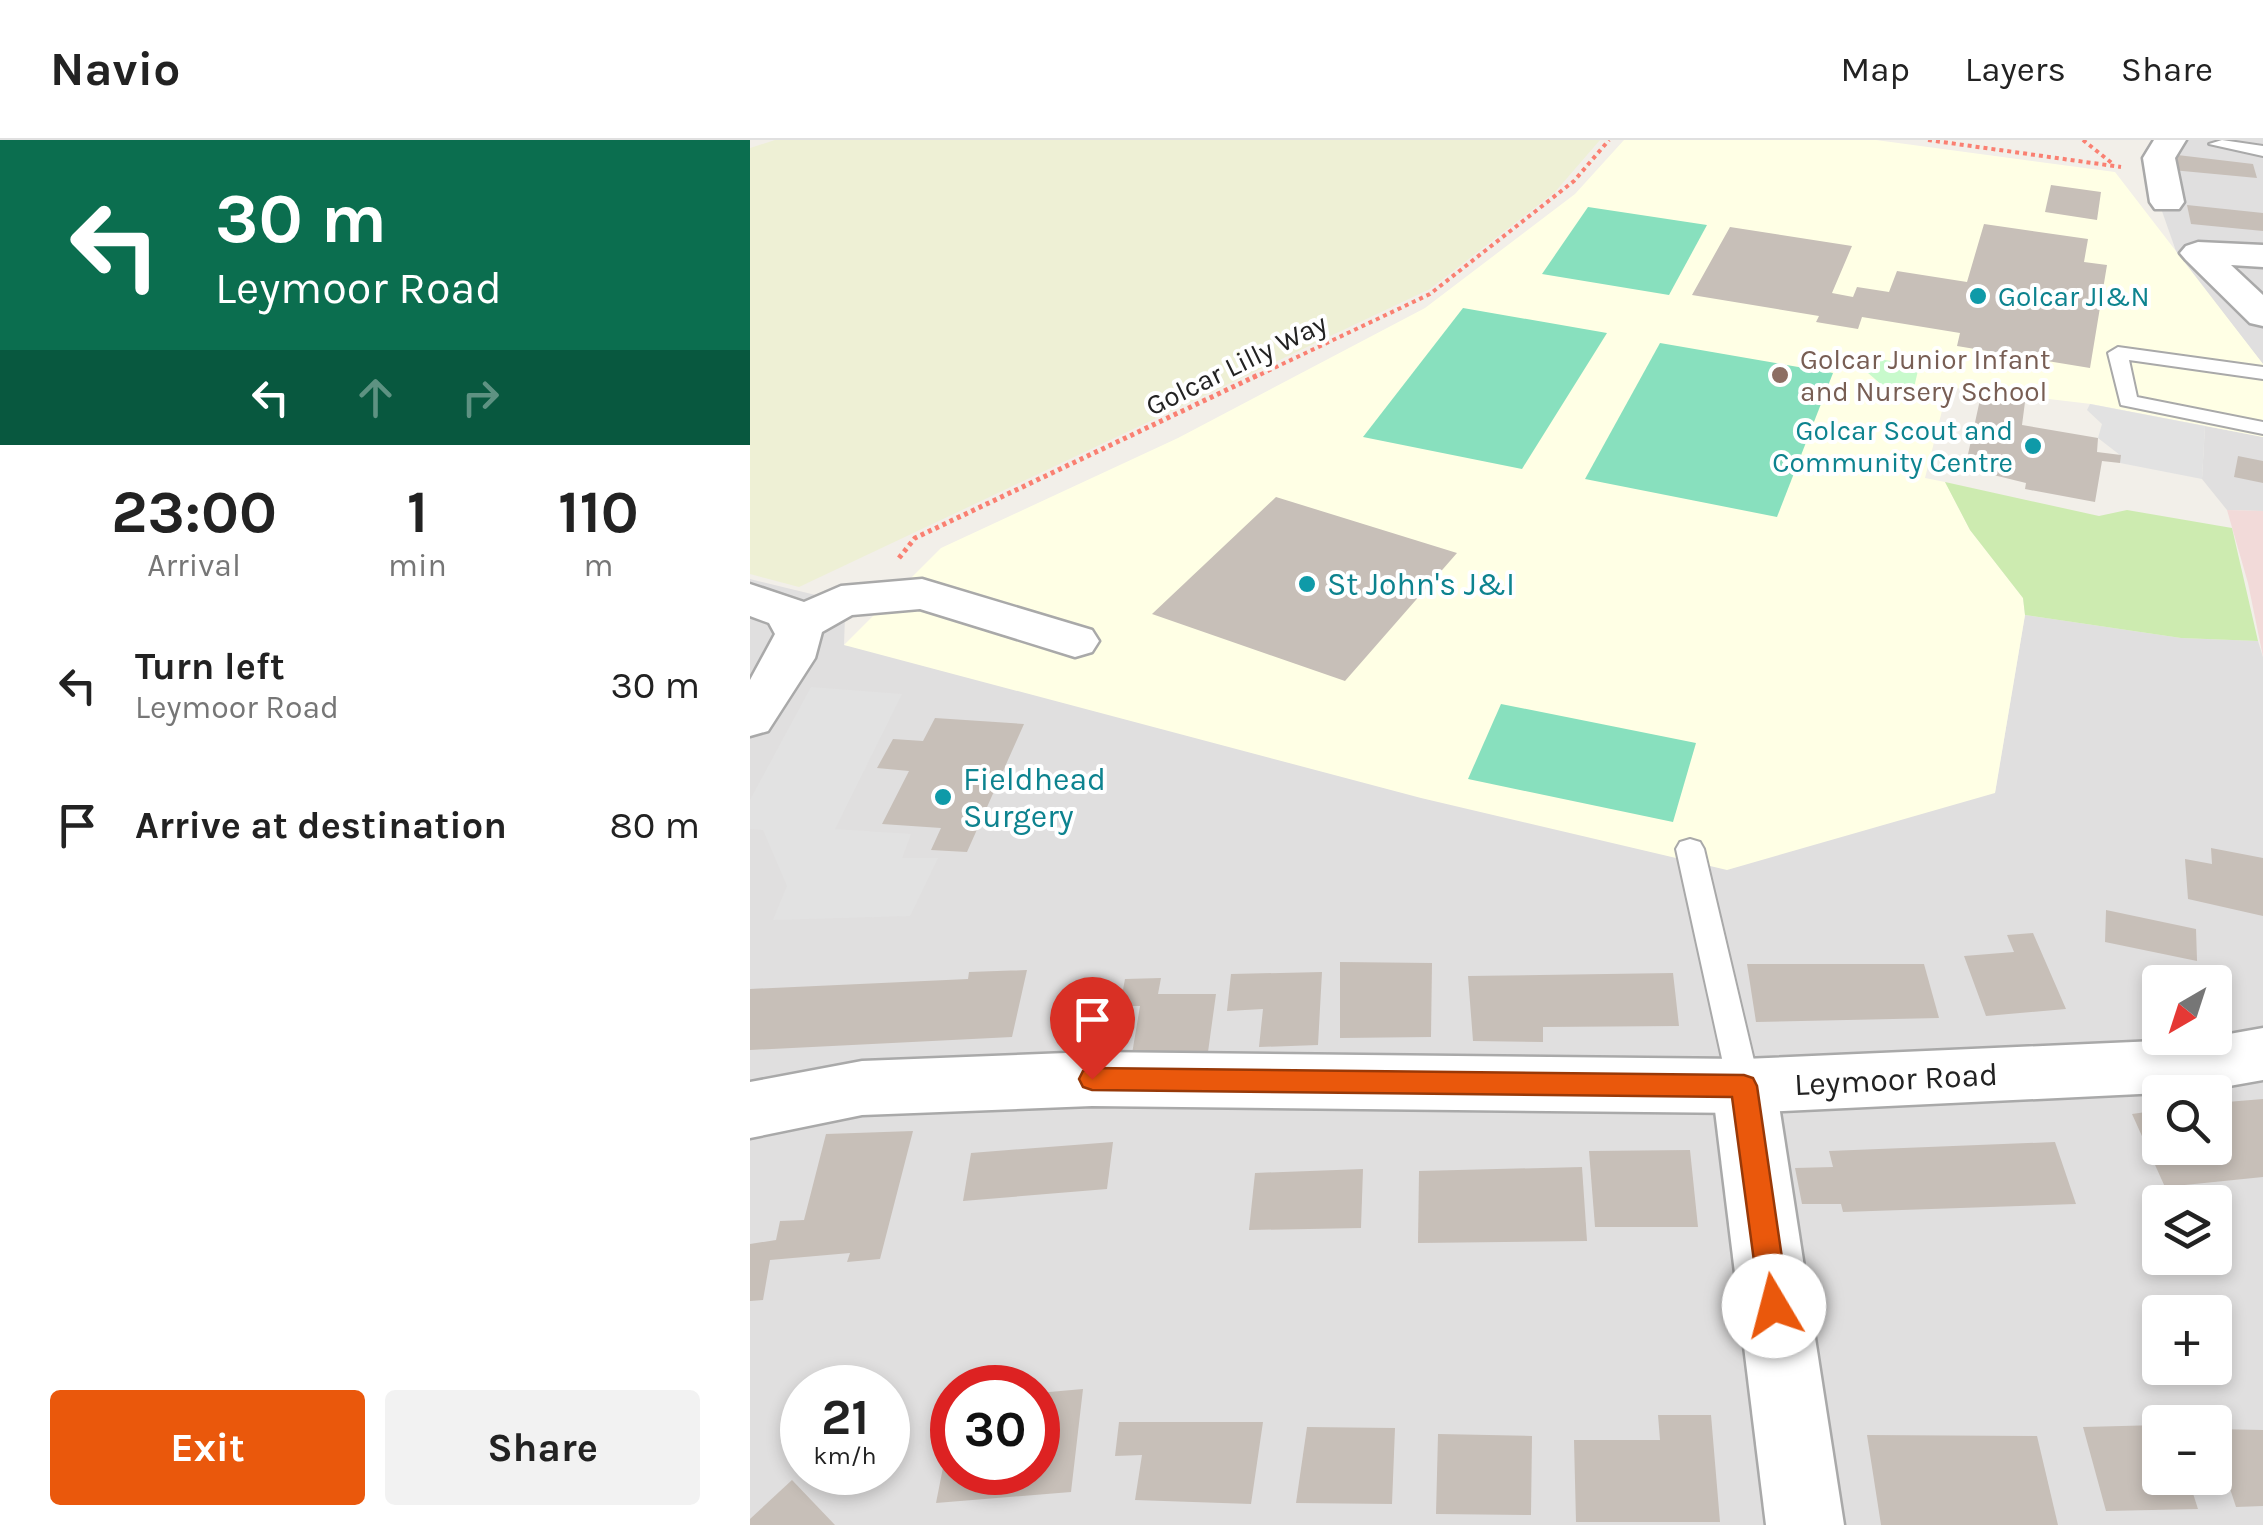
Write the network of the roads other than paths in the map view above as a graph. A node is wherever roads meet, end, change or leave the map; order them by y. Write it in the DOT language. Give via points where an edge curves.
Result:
graph roads {
  1 [pos="2170,140"];
  2 [pos="2217,144"];
  3 [pos="2263,151"];
  4 [pos="2164,188"];
  5 [pos="2263,256"];
  6 [pos="2263,315"];
  7 [pos="2263,374"];
  8 [pos="2263,428"];
  9 [pos="750,599"];
  10 [pos="798,626"];
  11 [pos="1076,641"];
  12 [pos="750,719"];
  13 [pos="1690,850"];
  14 [pos="2263,1054"];
  15 [pos="1744,1086"];
  16 [pos="750,1110"];
  17 [pos="1805,1525"];
  1 -- 4 [label="street" via="2159,158"];
  2 -- 3 [label="lane"];
  5 -- 6 [label="street" via="2198,254"];
  7 -- 8 [label="lane" via="2118,353 2128,401"];
  9 -- 10 [label="street" via="788,613"];
  10 -- 11 [label="street" via="840,601 922,594"];
  10 -- 12 [label="street" via="790,658"];
  13 -- 15 [label="lane"];
  14 -- 15 [label="street, Leymoor Road" via="2201,1065"];
  15 -- 16 [label="street, Leymoor Road" via="1092,1079 862,1088"];
  15 -- 17 [label="street"];
}
